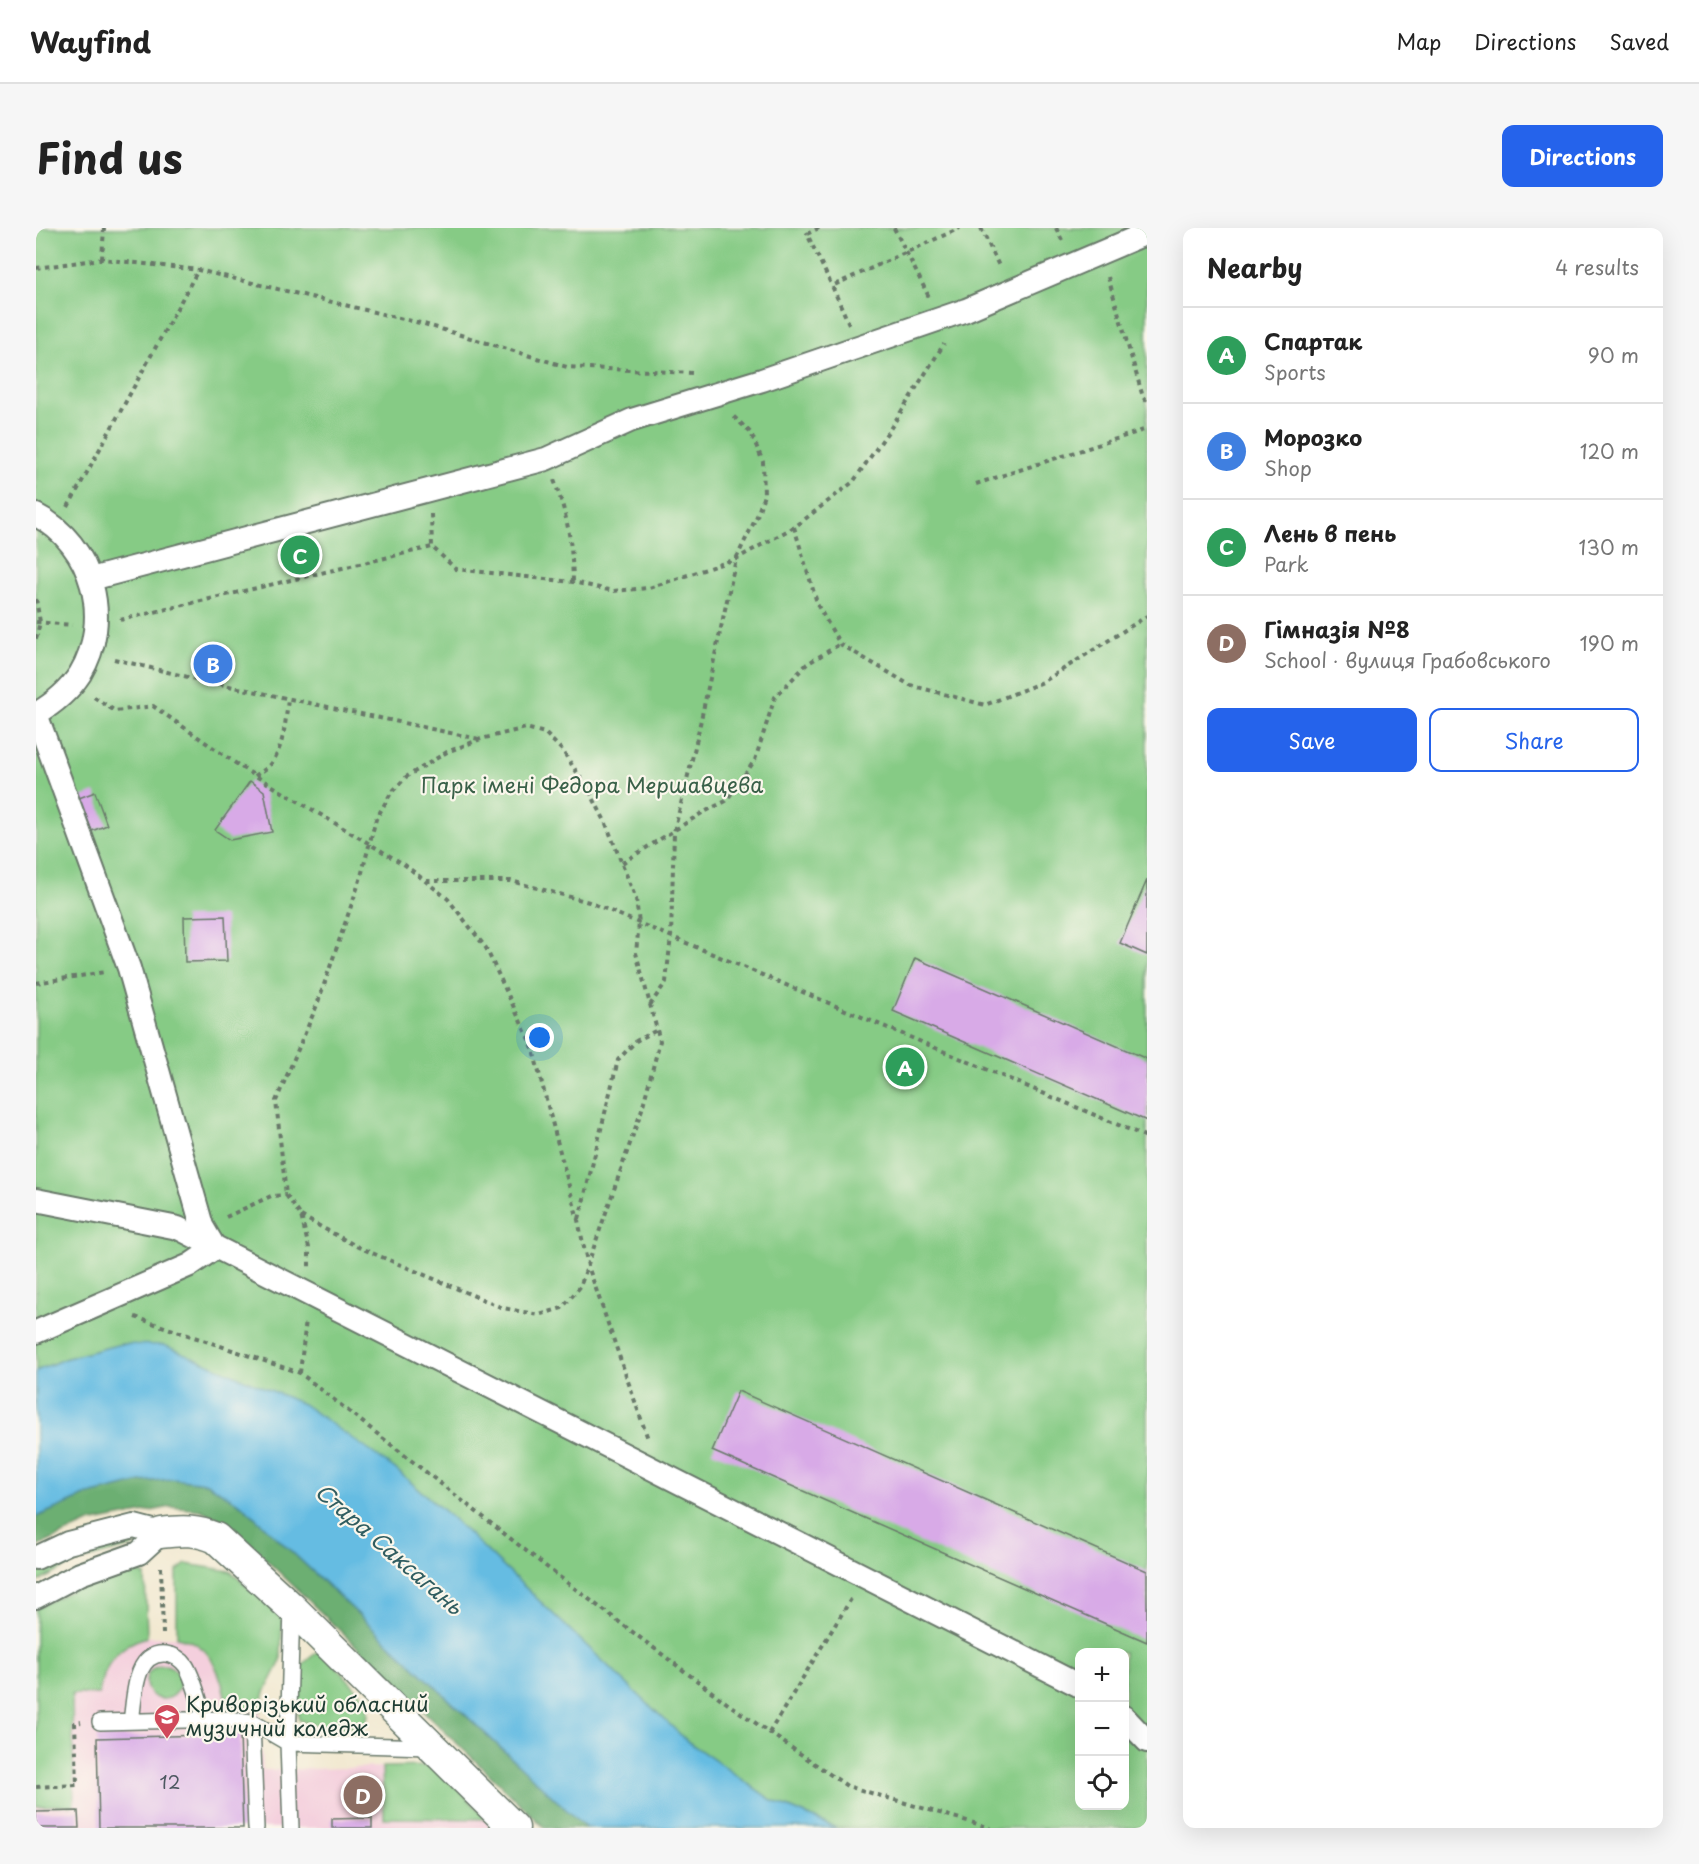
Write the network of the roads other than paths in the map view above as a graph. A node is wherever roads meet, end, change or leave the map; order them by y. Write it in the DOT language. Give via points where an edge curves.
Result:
graph roads {
  1 [pos="1147,233"];
  2 [pos="36,515"];
  3 [pos="91,579"];
  4 [pos="36,714"];
  5 [pos="36,1200"];
  6 [pos="215,1248"];
  7 [pos="36,1332"];
  8 [pos="161,1533"];
  9 [pos="36,1558"];
  10 [pos="36,1597"];
  11 [pos="292,1608"];
  12 [pos="1075,1683"];
  13 [pos="205,1719"];
  14 [pos="131,1721"];
  15 [pos="1129,1721"];
  16 [pos="100,1722"];
  17 [pos="252,1722"];
  18 [pos="1147,1741"];
  19 [pos="288,1743"];
  20 [pos="432,1748"];
  21 [pos="511,1827"];
  22 [pos="256,1828"];
  23 [pos="291,1828"];
  1 -- 3 [label="street" via="966,310 632,420 546,459"];
  2 -- 3 [label="street" via="56,529 77,552"];
  3 -- 4 [label="street" via="96,626 90,653 73,683"];
  4 -- 6 [label="street" via="129,968 202,1226"];
  5 -- 6 [label="street" via="178,1228"];
  6 -- 7 [label="street" via="190,1265"];
  6 -- 12 [label="street"];
  8 -- 9 [label="street" via="134,1526 68,1543"];
  8 -- 10 [label="street" via="139,1553 80,1574"];
  8 -- 11 [label="street" via="184,1530 216,1538"];
  11 -- 19 [label="lane"];
  11 -- 20 [label="street"];
  13 -- 14 [label="lane"];
  13 -- 14 [label="lane" via="186,1667 177,1657 163,1654 150,1658 140,1669"];
  13 -- 17 [label="lane"];
  14 -- 16 [label="lane"];
  15 -- 18 [label="street"];
  17 -- 19 [label="lane"];
  17 -- 22 [label="lane"];
  19 -- 20 [label="lane"];
  19 -- 23 [label="lane"];
  20 -- 21 [label="street"];
}
